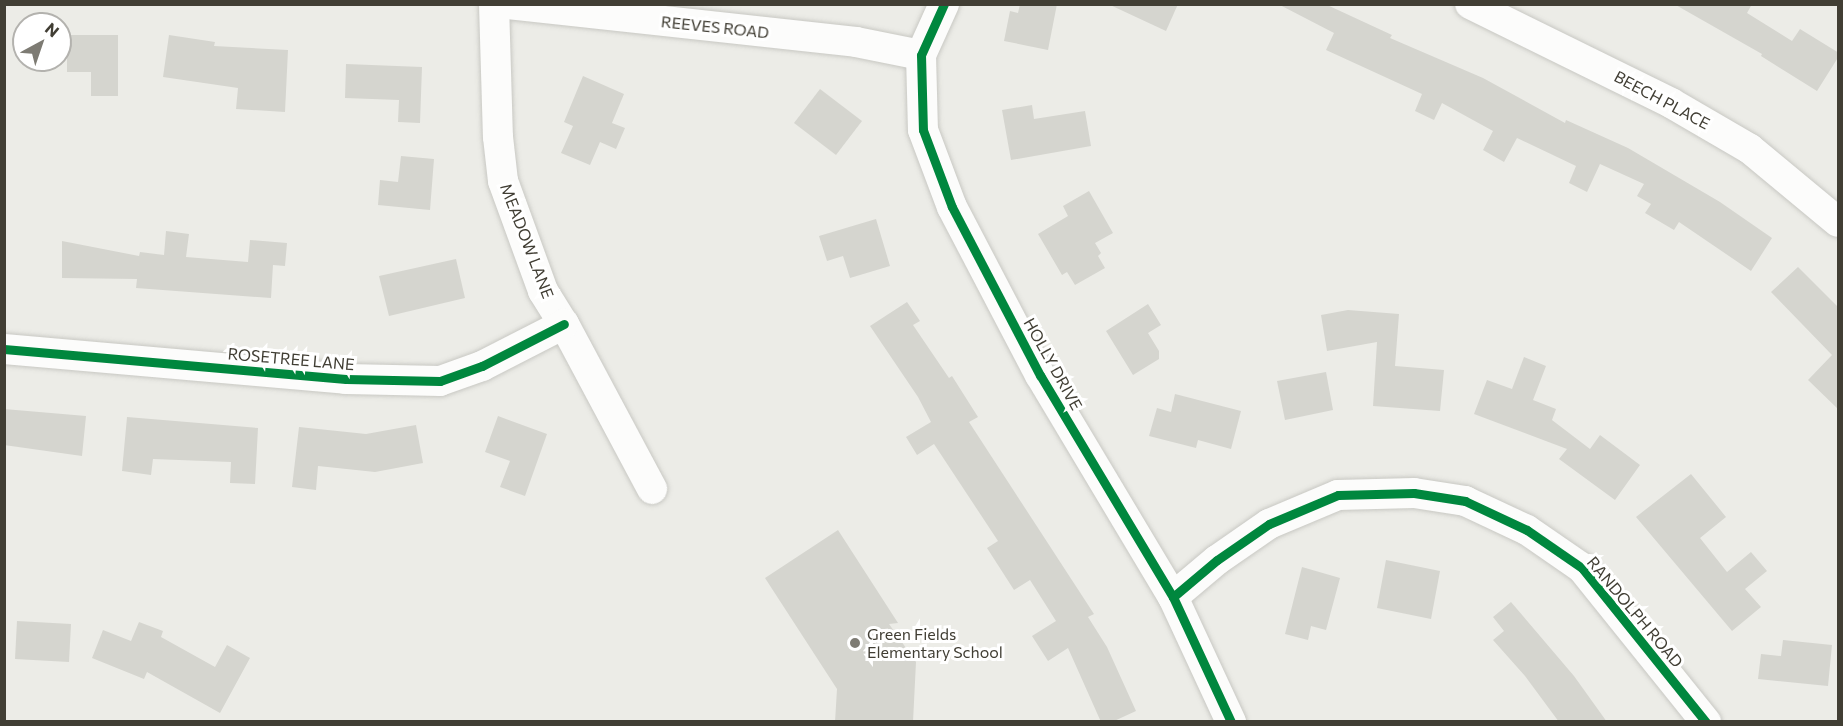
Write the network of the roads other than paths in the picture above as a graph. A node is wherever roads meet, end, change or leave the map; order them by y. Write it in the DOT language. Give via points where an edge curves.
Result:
graph roads {
  1 [pos="494,4"];
  2 [pos="508,4"];
  3 [pos="944,4"];
  4 [pos="1470,4"];
  5 [pos="921,55"];
  6 [pos="1839,222"];
  7 [pos="564,324"];
  8 [pos="4,349"];
  9 [pos="652,489"];
  10 [pos="1173,597"];
  11 [pos="1230,722"];
  12 [pos="1706,722"];
  1 -- 7 [label="street, MEADOW LANE" via="502,181 543,291"];
  2 -- 5 [label="street, REEVES ROAD" via="856,42"];
  3 -- 5 [label="street, HOLLY DRIVE"];
  4 -- 6 [label="street, BEECH PLACE" via="1671,103 1750,149"];
  5 -- 10 [label="street, HOLLY DRIVE" via="922,130 952,207 1040,375"];
  7 -- 8 [label="street, ROSETREE LANE" via="482,366 440,381 346,379"];
  7 -- 9 [label="street, MEADOW LANE"];
  10 -- 11 [label="street, HOLLY DRIVE"];
  10 -- 12 [label="street, RANDOLPH ROAD" via="1269,524 1338,495 1414,493 1465,501 1527,530 1582,568"];
}
